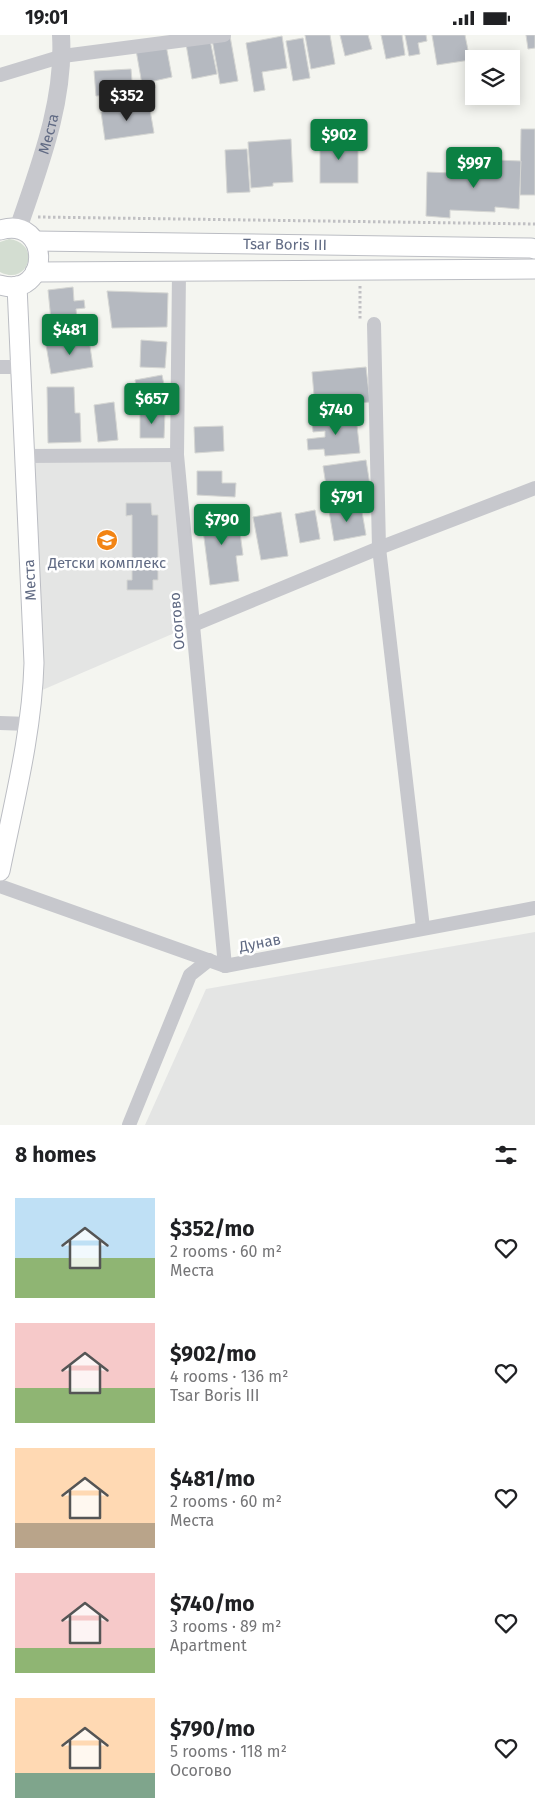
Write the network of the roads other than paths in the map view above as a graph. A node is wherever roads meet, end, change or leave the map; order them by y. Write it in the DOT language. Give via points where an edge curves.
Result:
graph roads {
  1 [pos="62,35"];
  2 [pos="224,35"];
  3 [pos="63,56"];
  4 [pos="0,75"];
  5 [pos="14,225"];
  6 [pos="35,241"];
  7 [pos="535,249"];
  8 [pos="535,269"];
  9 [pos="35,272"];
  10 [pos="179,273"];
  11 [pos="9,285"];
  12 [pos="374,324"];
  13 [pos="0,367"];
  14 [pos="21,367"];
  15 [pos="25,455"];
  16 [pos="177,455"];
  17 [pos="535,488"];
  18 [pos="380,548"];
  19 [pos="193,625"];
  20 [pos="0,723"];
  21 [pos="29,724"];
  22 [pos="0,871"];
  23 [pos="0,887"];
  24 [pos="535,908"];
  25 [pos="423,928"];
  26 [pos="209,960"];
  27 [pos="225,966"];
  28 [pos="129,1125"];
  1 -- 3 [label="street, Места"];
  2 -- 3 [label="street"];
  3 -- 4 [label="street"];
  3 -- 5 [label="street, Места" via="49,134"];
  5 -- 6 [label="main road"];
  6 -- 7 [label="main road, Tsar Boris III"];
  6 -- 9 [label="main road" via="39,257"];
  8 -- 10 [label="main road, Tsar Boris III"];
  9 -- 10 [label="main road, Tsar Boris III"];
  9 -- 11 [label="main road" via="28,281"];
  10 -- 16 [label="street, Осогово"];
  11 -- 14 [label="main road, Места"];
  12 -- 18 [label="street"];
  13 -- 14 [label="street"];
  14 -- 15 [label="main road, Места"];
  15 -- 16 [label="street"];
  15 -- 21 [label="main road, Места" via="34,663"];
  16 -- 19 [label="street, Осогово"];
  17 -- 18 [label="street"];
  18 -- 19 [label="street"];
  18 -- 25 [label="street"];
  19 -- 27 [label="street, Осогово"];
  20 -- 21 [label="street"];
  21 -- 22 [label="main road, Места"];
  23 -- 26 [label="street, Дунав"];
  24 -- 25 [label="street, Дунав"];
  25 -- 27 [label="street, Дунав"];
  26 -- 27 [label="street, Дунав"];
  26 -- 28 [label="street" via="190,975"];
}
